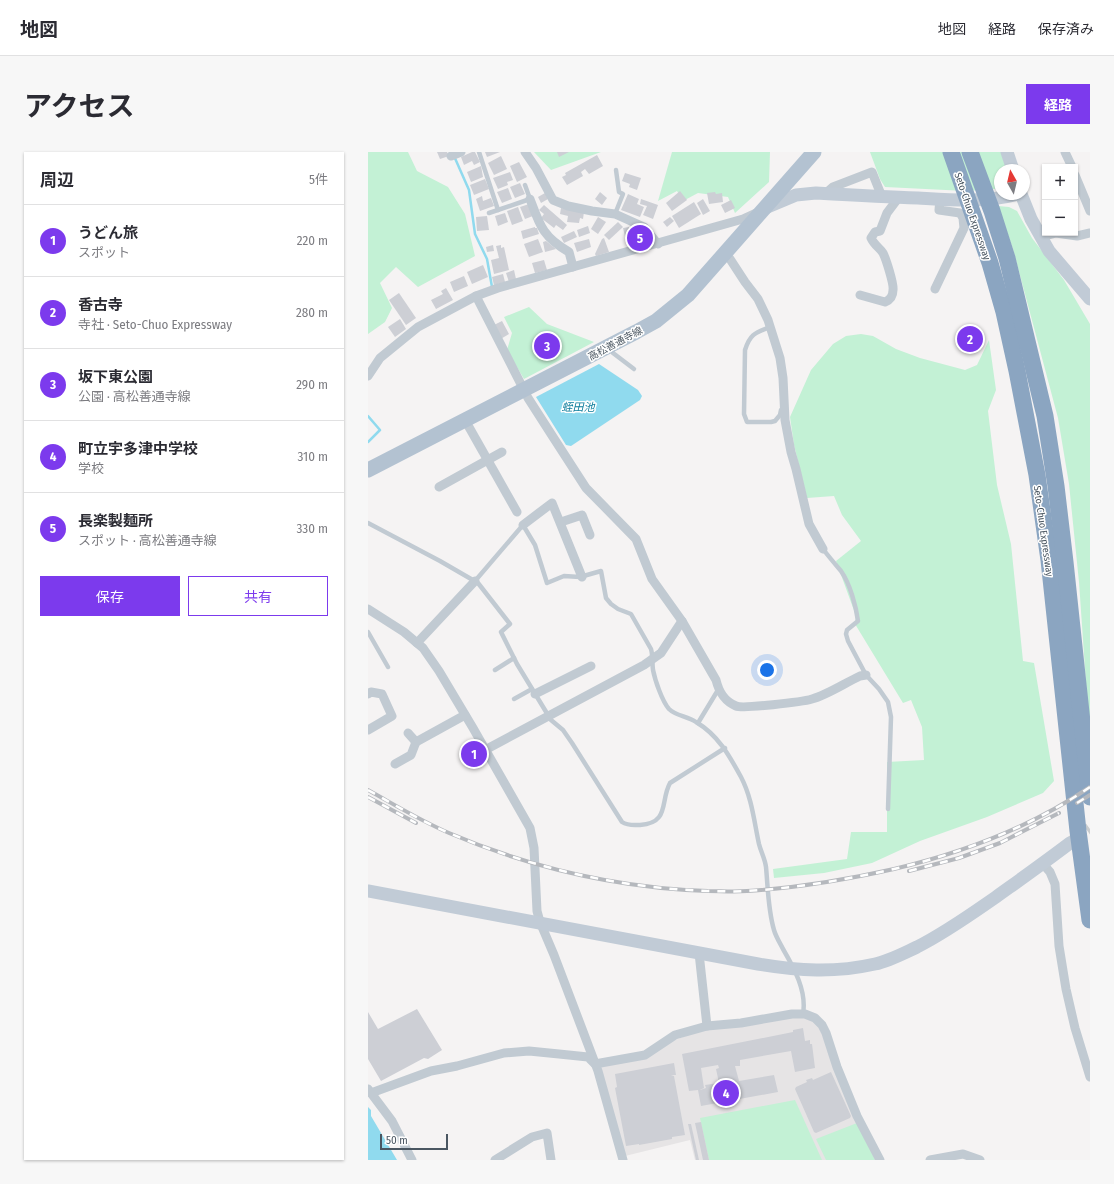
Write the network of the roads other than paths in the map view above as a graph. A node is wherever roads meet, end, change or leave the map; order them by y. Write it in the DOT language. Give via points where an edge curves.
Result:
graph roads {
  1 [pos="461,152"];
  2 [pos="479,152"];
  3 [pos="525,152"];
  4 [pos="814,152"];
  5 [pos="950,152"];
  6 [pos="970,152"];
  7 [pos="1007,152"];
  8 [pos="1065,152"];
  9 [pos="451,156"];
  10 [pos="1011,164"];
  11 [pos="1071,164"];
  12 [pos="616,170"];
  13 [pos="1078,182"];
  14 [pos="525,184"];
  15 [pos="825,194"];
  16 [pos="882,197"];
  17 [pos="899,197"];
  18 [pos="530,199"];
  19 [pos="940,199"];
  20 [pos="994,199"];
  21 [pos="1023,200"];
  22 [pos="765,208"];
  23 [pos="498,210"];
  24 [pos="1090,211"];
  25 [pos="489,213"];
  26 [pos="616,214"];
  27 [pos="1090,233"];
  28 [pos="1041,237"];
  29 [pos="658,244"];
  30 [pos="724,255"];
  31 [pos="573,267"];
  32 [pos="934,289"];
  33 [pos="860,295"];
  34 [pos="476,296"];
  35 [pos="1090,300"];
  36 [pos="770,327"];
  37 [pos="609,346"];
  38 [pos="634,369"];
  39 [pos="368,376"];
  40 [pos="524,390"];
  41 [pos="784,396"];
  42 [pos="465,420"];
  43 [pos="502,452"];
  44 [pos="488,460"];
  45 [pos="368,470"];
  46 [pos="439,487"];
  47 [pos="517,512"];
  48 [pos="561,522"];
  49 [pos="368,523"];
  50 [pos="523,525"];
  51 [pos="590,535"];
  52 [pos="824,549"];
  53 [pos="582,577"];
  54 [pos="475,581"];
  55 [pos="368,609"];
  56 [pos="682,621"];
  57 [pos="368,632"];
  58 [pos="417,643"];
  59 [pos="514,658"];
  60 [pos="653,659"];
  61 [pos="571,664"];
  62 [pos="591,666"];
  63 [pos="388,667"];
  64 [pos="495,670"];
  65 [pos="576,673"];
  66 [pos="866,675"];
  67 [pos="718,690"];
  68 [pos="533,691"];
  69 [pos="368,694"];
  70 [pos="514,699"];
  71 [pos="465,715"];
  72 [pos="549,716"];
  73 [pos="698,723"];
  74 [pos="368,730"];
  75 [pos="408,733"];
  76 [pos="416,742"];
  77 [pos="725,748"];
  78 [pos="485,750"];
  79 [pos="395,764"];
  80 [pos="1090,797"];
  81 [pos="888,809"];
  82 [pos="1074,837"];
  83 [pos="1043,864"];
  84 [pos="368,891"];
  85 [pos="1090,920"];
  86 [pos="540,922"];
  87 [pos="699,953"];
  88 [pos="803,1014"];
  89 [pos="707,1026"];
  90 [pos="595,1064"];
  91 [pos="1090,1077"];
  92 [pos="370,1091"];
  93 [pos="412,1160"];
  94 [pos="495,1160"];
  95 [pos="551,1160"];
  96 [pos="623,1160"];
  97 [pos="880,1160"];
  98 [pos="930,1160"];
  99 [pos="980,1160"];
  1 -- 9 [label="street"];
  2 -- 23 [label="lane"];
  3 -- 26 [label="street" via="553,200 574,207"];
  4 -- 22 [label="main road, 高松善通寺線"];
  5 -- 82 [label="highway, Seto-Chuo Expressway" via="990,263 1004,312 1037,475 1049,560 1072,777"];
  6 -- 80 [label="highway, Seto-Chuo Expressway" via="1001,238 1045,416 1056,486"];
  7 -- 10 [label="street"];
  8 -- 11 [label="street"];
  12 -- 26 [label="lane" via="619,192 623,194"];
  13 -- 24 [label="street"];
  14 -- 18 [label="lane"];
  15 -- 16 [label="street"];
  15 -- 16 [label="street" via="833,187 872,172"];
  15 -- 22 [label="street" via="796,195"];
  16 -- 17 [label="street"];
  17 -- 19 [label="street"];
  17 -- 33 [label="street" via="887,213 880,231 875,232 872,238 887,263 894,289 892,295 885,302"];
  18 -- 23 [label="lane"];
  18 -- 31 [label="street" via="539,224 546,235 569,252"];
  19 -- 20 [label="street"];
  19 -- 32 [label="street" via="940,210 960,213 964,228"];
  21 -- 28 [label="street"];
  22 -- 29 [label="street" via="743,219"];
  22 -- 30 [label="main road, 高松善通寺線"];
  23 -- 25 [label="lane"];
  26 -- 29 [label="street" via="644,227"];
  27 -- 28 [label="street" via="1077,236 1056,233"];
  28 -- 35 [label="street" via="1049,251"];
  29 -- 31 [label="street"];
  30 -- 36 [label="street" via="730,259 758,299"];
  30 -- 37 [label="main road, 高松善通寺線" via="672,309"];
  31 -- 34 [label="street"];
  34 -- 39 [label="street" via="418,327 380,358"];
  34 -- 40 [label="street"];
  36 -- 41 [label="street" via="780,358"];
  36 -- 41 [label="lane" via="748,340 745,350 744,414 747,422 775,421 780,415"];
  37 -- 38 [label="lane" via="613,353"];
  37 -- 40 [label="main road, 高松善通寺線"];
  40 -- 42 [label="main road, 高松善通寺線"];
  40 -- 56 [label="street" via="586,488 636,539 652,579"];
  41 -- 52 [label="street" via="791,452 809,524"];
  42 -- 44 [label="street"];
  42 -- 45 [label="main road, 高松善通寺線"];
  43 -- 44 [label="street"];
  44 -- 46 [label="street"];
  44 -- 47 [label="street"];
  48 -- 50 [label="street" via="552,503"];
  48 -- 51 [label="street" via="582,515"];
  48 -- 53 [label="street"];
  49 -- 54 [label="lane"];
  50 -- 53 [label="lane" via="535,545 547,583 564,576"];
  50 -- 54 [label="lane"];
  52 -- 66 [label="lane" via="847,581 858,621 846,634"];
  53 -- 60 [label="lane" via="601,571 606,598 618,609 631,614 651,649"];
  54 -- 58 [label="street"];
  54 -- 59 [label="lane" via="510,624 501,632"];
  55 -- 58 [label="street"];
  56 -- 60 [label="street" via="661,653"];
  56 -- 67 [label="street" via="716,680"];
  57 -- 63 [label="lane"];
  58 -- 71 [label="street" via="423,648"];
  59 -- 64 [label="lane"];
  59 -- 68 [label="lane"];
  60 -- 72 [label="street"];
  60 -- 73 [label="lane" via="656,681 669,708"];
  61 -- 65 [label="street"];
  62 -- 65 [label="street"];
  65 -- 68 [label="street"];
  66 -- 67 [label="street" via="814,698 778,704 737,707"];
  66 -- 81 [label="lane" via="888,702 891,717"];
  67 -- 73 [label="lane"];
  68 -- 70 [label="lane"];
  68 -- 72 [label="lane"];
  69 -- 74 [label="street" via="382,694 392,716"];
  71 -- 76 [label="street"];
  71 -- 78 [label="street"];
  72 -- 77 [label="lane" via="563,730 622,822 626,824 641,825 653,822 662,812 666,789 670,783"];
  72 -- 78 [label="street"];
  73 -- 77 [label="lane" via="715,736"];
  75 -- 76 [label="street"];
  76 -- 79 [label="street" via="411,755"];
  77 -- 88 [label="lane" via="742,778 754,810 766,866 774,932 802,988"];
  78 -- 86 [label="street" via="530,828"];
  82 -- 83 [label="street"];
  82 -- 85 [label="highway, Seto-Chuo Expressway"];
  83 -- 87 [label="street" via="954,926 902,954 877,964 856,968 793,970"];
  83 -- 91 [label="street" via="1055,884 1059,946 1066,989"];
  84 -- 86 [label="street"];
  86 -- 87 [label="street"];
  86 -- 90 [label="street"];
  87 -- 89 [label="street"];
  88 -- 89 [label="street"];
  88 -- 97 [label="street" via="814,1018 822,1025 857,1116"];
  89 -- 90 [label="street" via="675,1035 645,1055"];
  90 -- 92 [label="street" via="588,1058 559,1054 529,1051 504,1053 431,1071"];
  90 -- 96 [label="street"];
  92 -- 93 [label="street" via="392,1121"];
  94 -- 95 [label="street" via="532,1137 547,1133"];
  98 -- 99 [label="street" via="963,1154"];
}
